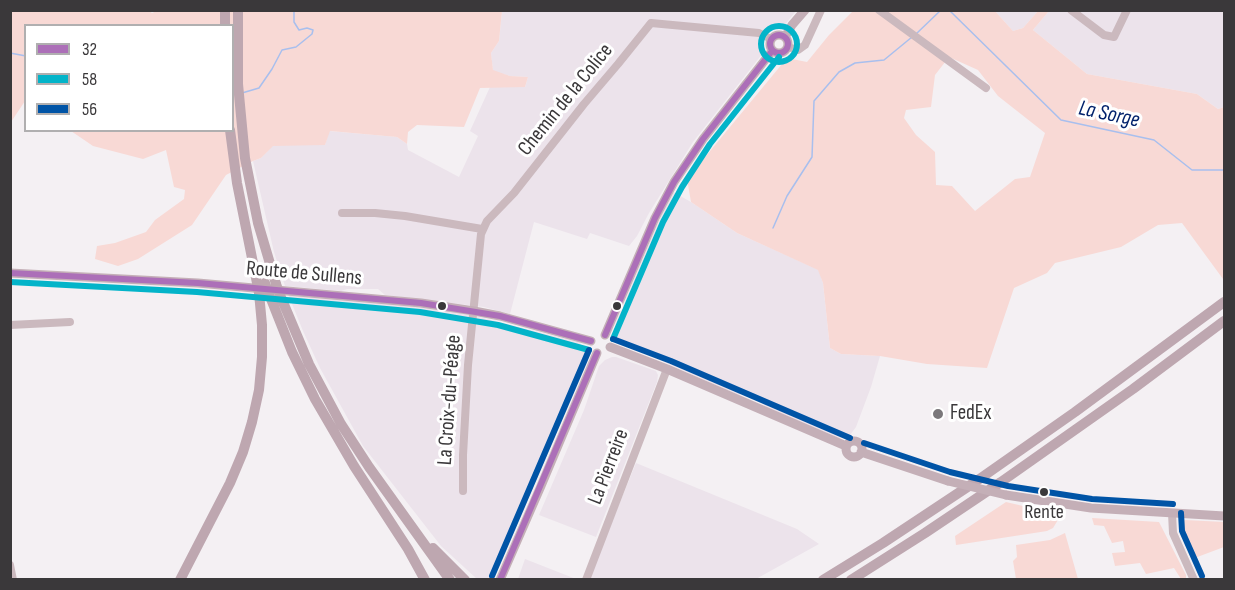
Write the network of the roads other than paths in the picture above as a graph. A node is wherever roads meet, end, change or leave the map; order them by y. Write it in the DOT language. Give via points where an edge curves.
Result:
graph roads {
  1 [pos="238,10"];
  2 [pos="805,10"];
  3 [pos="821,10"];
  4 [pos="879,10"];
  5 [pos="1071,10"];
  6 [pos="1126,10"];
  7 [pos="785,37"];
  8 [pos="771,39"];
  9 [pos="788,47"];
  10 [pos="772,51"];
  11 [pos="952,63"];
  12 [pos="953,74"];
  13 [pos="986,88"];
  14 [pos="230,132"];
  15 [pos="342,213"];
  16 [pos="482,229"];
  17 [pos="10,273"];
  18 [pos="268,289"];
  19 [pos="1224,302"];
  20 [pos="474,310"];
  21 [pos="1224,321"];
  22 [pos="70,322"];
  23 [pos="10,325"];
  24 [pos="605,334"];
  25 [pos="591,341"];
  26 [pos="610,347"];
  27 [pos="597,353"];
  28 [pos="667,369"];
  29 [pos="463,491"];
  30 [pos="397,507"];
  31 [pos="1172,513"];
  32 [pos="1224,516"];
  33 [pos="10,565"];
  34 [pos="13,579"];
  35 [pos="180,579"];
  36 [pos="425,579"];
  37 [pos="450,579"];
  38 [pos="465,579"];
  39 [pos="500,579"];
  40 [pos="586,579"];
  41 [pos="823,579"];
  42 [pos="851,579"];
  43 [pos="1194,579"];
  1 -- 18 [label="highway" via="238,84 245,158"];
  2 -- 7 [label="main road"];
  3 -- 9 [label="street" via="805,45 798,50"];
  4 -- 11 [label="street"];
  5 -- 6 [label="street" via="1104,35 1114,37"];
  7 -- 8 [label="main road" via="779,34"];
  7 -- 9 [label="main road"];
  8 -- 10 [label="main road"];
  8 -- 16 [label="street, Chemin de la Colice" via="759,33 651,23"];
  9 -- 10 [label="main road" via="781,53"];
  10 -- 24 [label="main road" via="674,183"];
  11 -- 12 [label="street"];
  11 -- 13 [label="street"];
  14 -- 18 [label="highway" via="246,226"];
  15 -- 16 [label="street" via="381,213"];
  16 -- 20 [label="street"];
  17 -- 20 [label="main road, Route de Sullens" via="198,283"];
  18 -- 30 [label="highway" via="324,394"];
  18 -- 35 [label="highway" via="259,390 250,430 230,483"];
  18 -- 36 [label="highway" via="315,399"];
  19 -- 41 [label="highway" via="985,475"];
  20 -- 25 [label="main road, Route de Sullens"];
  20 -- 29 [label="street, La Croix-du-Péage"];
  21 -- 42 [label="highway" via="994,486"];
  22 -- 23 [label="street"];
  24 -- 25 [label="main road" via="595,335"];
  24 -- 26 [label="main road"];
  25 -- 27 [label="main road"];
  26 -- 27 [label="main road" via="605,353"];
  26 -- 28 [label="main road"];
  27 -- 39 [label="main road"];
  28 -- 31 [label="main road, bridge" via="846,446 857,441 861,452 948,482 1091,508"];
  28 -- 40 [label="street, La Pierreire"];
  30 -- 37 [label="highway"];
  30 -- 38 [label="highway"];
  31 -- 32 [label="main road"];
  31 -- 43 [label="street" via="1173,533"];
  33 -- 34 [label="street"];
}
